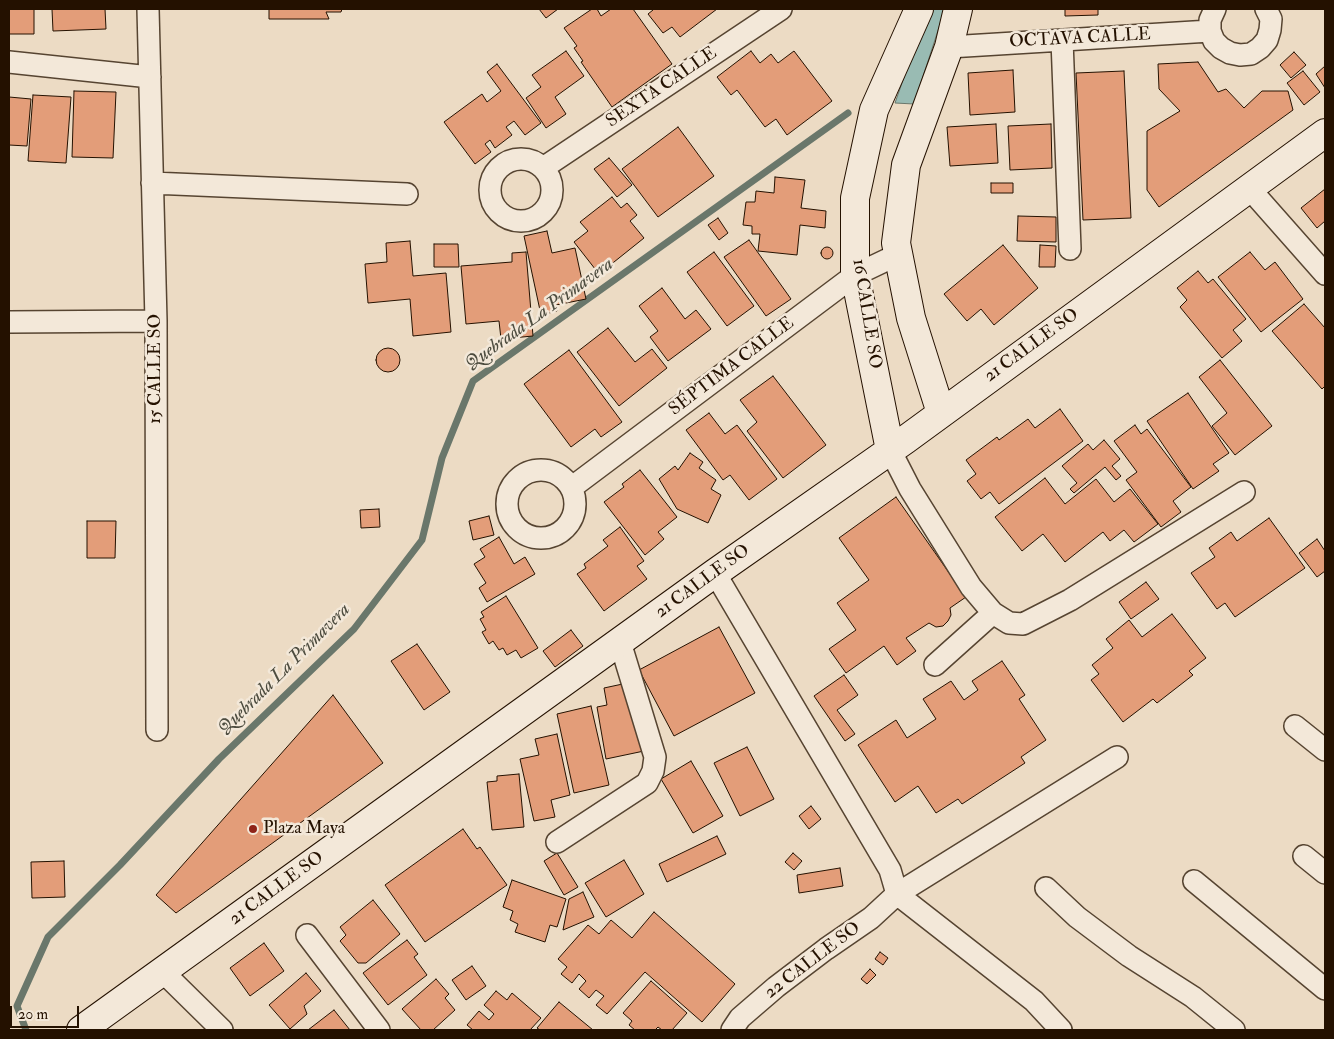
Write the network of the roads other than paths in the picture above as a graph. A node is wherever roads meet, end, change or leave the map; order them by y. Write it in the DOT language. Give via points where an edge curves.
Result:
graph roads {
  1 [pos="148,9"];
  2 [pos="781,9"];
  3 [pos="918,9"];
  4 [pos="958,9"];
  5 [pos="1215,9"];
  6 [pos="1266,9"];
  7 [pos="1210,30"];
  8 [pos="1062,40"];
  9 [pos="949,47"];
  10 [pos="9,62"];
  11 [pos="150,77"];
  12 [pos="1325,134"];
  13 [pos="543,168"];
  14 [pos="152,183"];
  15 [pos="1249,188"];
  16 [pos="407,194"];
  17 [pos="1070,249"];
  18 [pos="899,254"];
  19 [pos="1325,274"];
  20 [pos="855,275"];
  21 [pos="9,322"];
  22 [pos="156,322"];
  23 [pos="941,413"];
  24 [pos="890,450"];
  25 [pos="571,488"];
  26 [pos="1244,492"];
  27 [pos="715,573"];
  28 [pos="993,613"];
  29 [pos="620,642"];
  30 [pos="934,665"];
  31 [pos="1295,726"];
  32 [pos="157,730"];
  33 [pos="1325,750"];
  34 [pos="1117,757"];
  35 [pos="557,842"];
  36 [pos="1304,856"];
  37 [pos="1325,873"];
  38 [pos="1194,880"];
  39 [pos="1046,888"];
  40 [pos="897,894"];
  41 [pos="307,936"];
  42 [pos="162,971"];
  43 [pos="1325,990"];
  44 [pos="81,1030"];
  45 [pos="222,1030"];
  46 [pos="379,1030"];
  47 [pos="732,1030"];
  48 [pos="1062,1030"];
  49 [pos="1234,1030"];
  1 -- 11 [label="street, 15 CALLE SO"];
  2 -- 13 [label="street, SEXTA CALLE"];
  3 -- 20 [label="street, 16 CALLE SO" via="874,110 855,198"];
  4 -- 9 [label="street"];
  5 -- 7 [label="street"];
  6 -- 7 [label="street" via="1271,19 1267,40 1251,54 1230,53 1221,48"];
  7 -- 8 [label="street, OCTAVA CALLE"];
  8 -- 9 [label="street, OCTAVA CALLE"];
  8 -- 17 [label="street"];
  9 -- 18 [label="street" via="906,165 896,243"];
  10 -- 11 [label="street"];
  11 -- 14 [label="street, 15 CALLE SO"];
  12 -- 15 [label="street, 21 CALLE SO"];
  14 -- 16 [label="street"];
  14 -- 22 [label="street, 15 CALLE SO"];
  15 -- 19 [label="street"];
  15 -- 23 [label="street, 21 CALLE SO"];
  18 -- 20 [label="street, SÉPTIMA CALLE"];
  18 -- 23 [label="street" via="912,318"];
  20 -- 24 [label="street, 16 CALLE SO"];
  20 -- 25 [label="street, SÉPTIMA CALLE"];
  21 -- 22 [label="street"];
  22 -- 32 [label="street, 15 CALLE SO"];
  23 -- 24 [label="street, 21 CALLE SO"];
  24 -- 27 [label="street, 21 CALLE SO"];
  24 -- 28 [label="street" via="910,489 971,587"];
  26 -- 28 [label="street" via="1070,600 1023,624 1008,623"];
  27 -- 29 [label="street, 21 CALLE SO"];
  27 -- 40 [label="street" via="890,870"];
  28 -- 30 [label="street"];
  29 -- 35 [label="street" via="655,757 654,771 647,783"];
  29 -- 42 [label="street, 21 CALLE SO"];
  31 -- 33 [label="street"];
  34 -- 40 [label="street, 22 CALLE SO"];
  36 -- 37 [label="street"];
  38 -- 43 [label="street"];
  39 -- 49 [label="street" via="1077,917 1193,997"];
  40 -- 47 [label="street, 22 CALLE SO" via="871,918 776,987 740,1018"];
  40 -- 48 [label="street" via="1034,1001"];
  41 -- 46 [label="street"];
  42 -- 44 [label="street, 21 CALLE SO"];
  42 -- 45 [label="street"];
}
